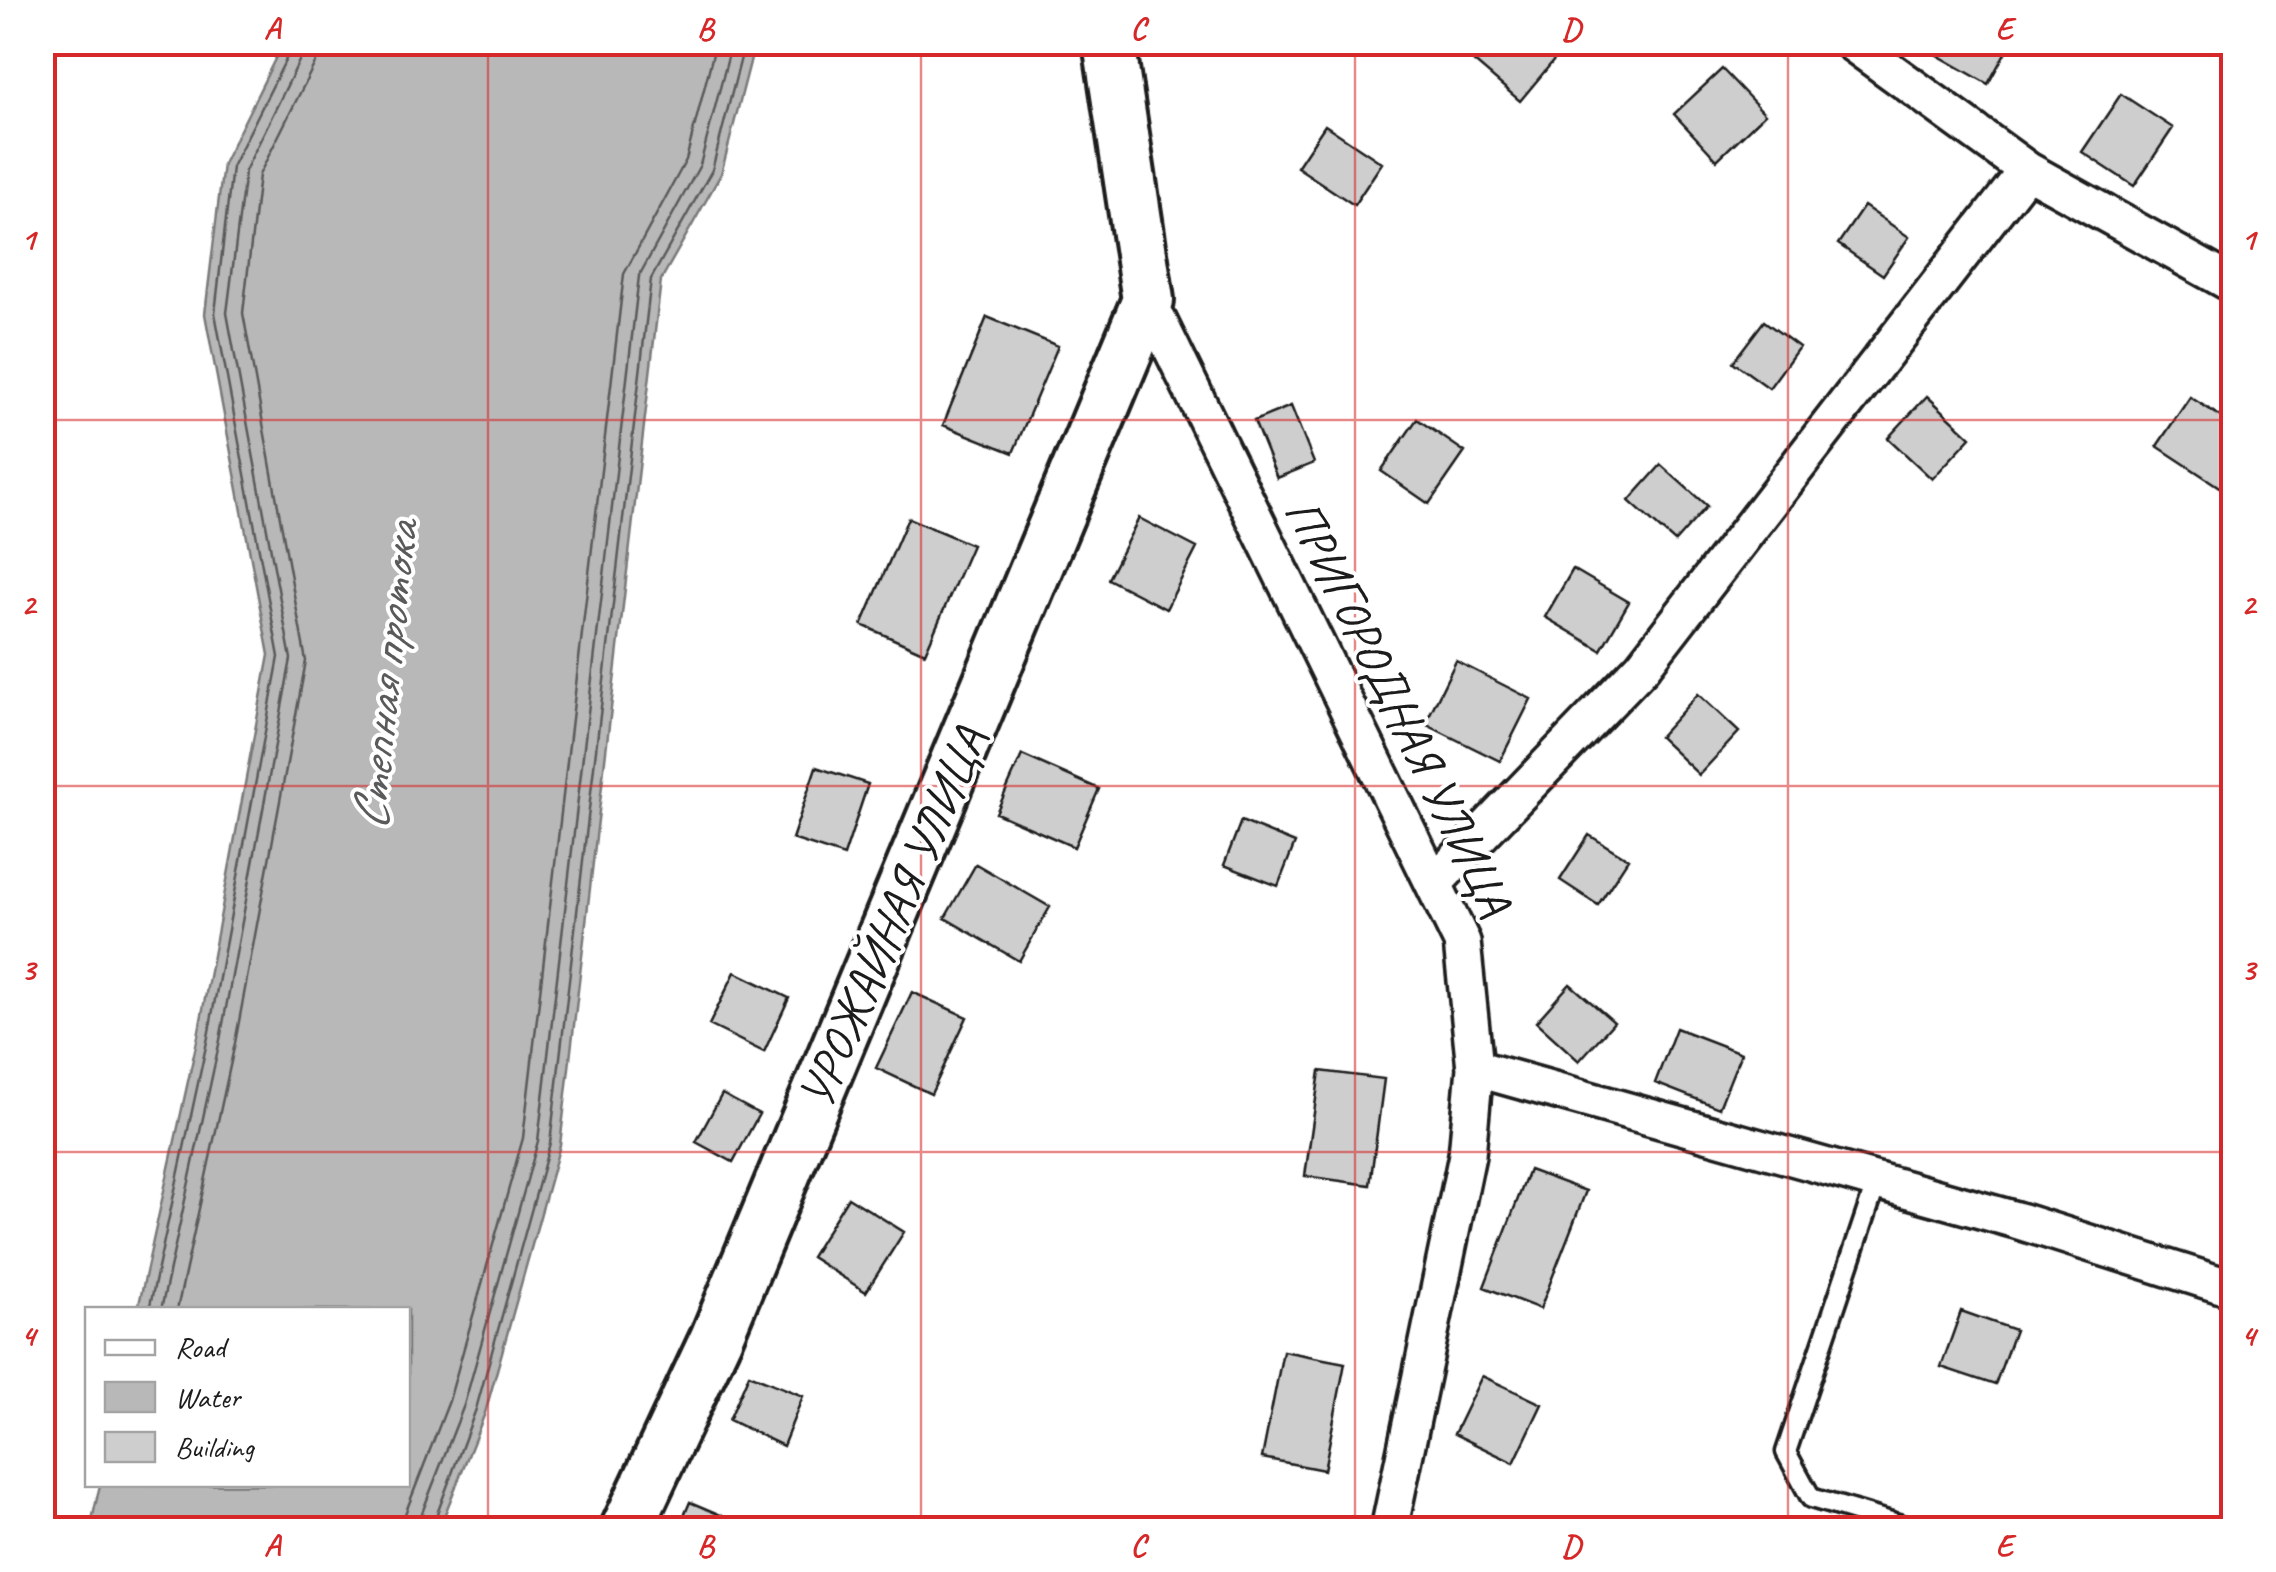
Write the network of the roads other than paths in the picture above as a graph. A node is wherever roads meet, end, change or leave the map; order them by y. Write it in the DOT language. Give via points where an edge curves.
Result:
graph roads {
  1 [pos="1109,42"];
  2 [pos="1851,42"];
  3 [pos="2027,170"];
  4 [pos="2234,285"];
  5 [pos="1148,300"];
  6 [pos="1435,882"];
  7 [pos="1475,1068"];
  8 [pos="1878,1180"];
  9 [pos="2234,1288"];
  10 [pos="626,1530"];
  11 [pos="1389,1530"];
  12 [pos="1918,1530"];
  1 -- 5 [label="street"];
  2 -- 3 [label="street"];
  3 -- 4 [label="street"];
  3 -- 6 [label="street" via="1642,667"];
  5 -- 6 [label="street, ПРИГОРОДНАЯ УЛИЦА"];
  5 -- 10 [label="street, УРОЖАЙНАЯ УЛИЦА" via="716,1338"];
  6 -- 7 [label="street, ПРИГОРОДНАЯ УЛИЦА" via="1462,942"];
  7 -- 8 [label="street"];
  7 -- 11 [label="street, ПРИГОРОДНАЯ УЛИЦА" via="1467,1155"];
  8 -- 9 [label="street"];
  8 -- 12 [label="lane" via="1786,1452 1811,1498"];
}
